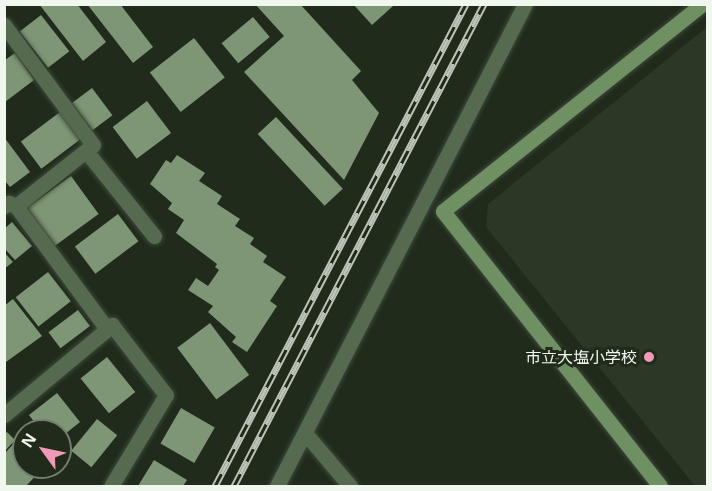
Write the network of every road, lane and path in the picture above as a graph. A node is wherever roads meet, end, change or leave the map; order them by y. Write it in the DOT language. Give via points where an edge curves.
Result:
graph roads {
  1 [pos="525,4"];
  2 [pos="702,4"];
  3 [pos="4,25"];
  4 [pos="86,151"];
  5 [pos="428,194"];
  6 [pos="10,206"];
  7 [pos="443,211"];
  8 [pos="154,236"];
  9 [pos="107,329"];
  10 [pos="4,415"];
  11 [pos="305,433"];
  12 [pos="111,486"];
  13 [pos="277,486"];
  14 [pos="350,486"];
  15 [pos="660,486"];
  1 -- 5 [label="street"];
  2 -- 7 [label="street"];
  3 -- 4 [label="street" via="93,145"];
  4 -- 6 [label="street"];
  4 -- 8 [label="street"];
  5 -- 7 [label="street"];
  5 -- 11 [label="street"];
  6 -- 9 [label="street"];
  7 -- 15 [label="street"];
  9 -- 10 [label="street"];
  9 -- 12 [label="street" via="112,325 166,395"];
  11 -- 13 [label="street"];
  11 -- 14 [label="street"];
}
